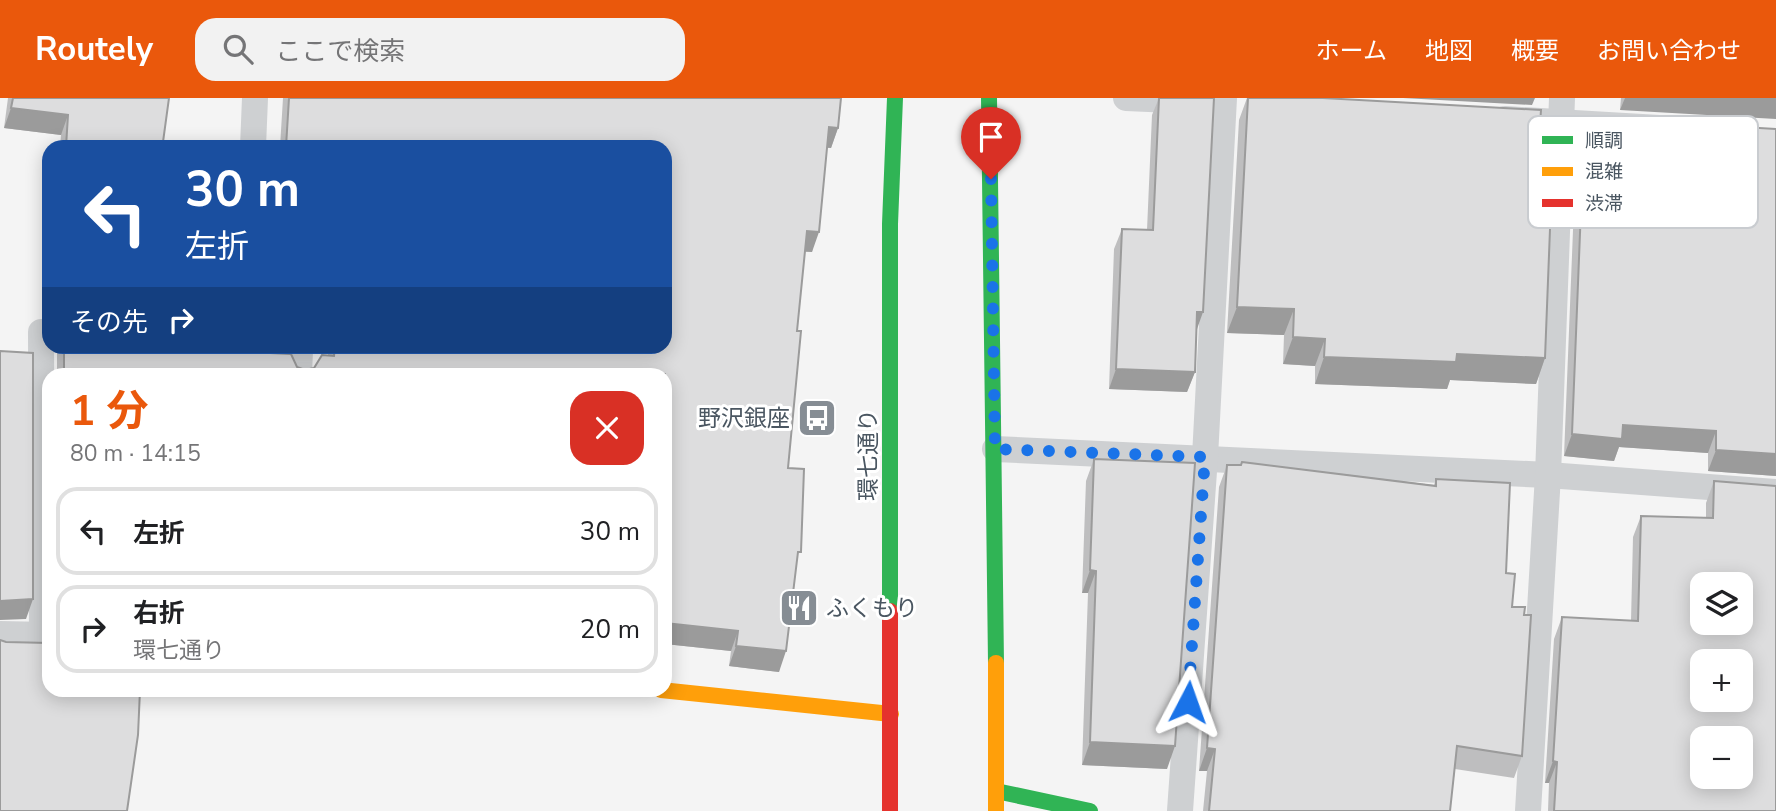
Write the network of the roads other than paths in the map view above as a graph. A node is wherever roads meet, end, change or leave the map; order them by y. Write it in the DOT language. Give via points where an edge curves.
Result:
graph roads {
  1 [pos="255,98"];
  2 [pos="895,98"];
  3 [pos="989,98"];
  4 [pos="1126,98"];
  5 [pos="1224,100"];
  6 [pos="1251,104"];
  7 [pos="1561,110"];
  8 [pos="1597,116"];
  9 [pos="1480,118"];
  10 [pos="253,140"];
  11 [pos="1557,228"];
  12 [pos="41,332"];
  13 [pos="42,409"];
  14 [pos="995,449"];
  15 [pos="1205,457"];
  16 [pos="1548,475"];
  17 [pos="1776,492"];
  18 [pos="0,640"];
  19 [pos="42,641"];
  20 [pos="672,691"];
  21 [pos="891,714"];
  22 [pos="996,791"];
  23 [pos="890,811"];
  24 [pos="996,811"];
  25 [pos="1090,811"];
  26 [pos="1180,811"];
  27 [pos="1528,811"];
  1 -- 10 [label="lane"];
  2 -- 21 [label="main road, 環七通り" via="890,224"];
  3 -- 14 [label="main road"];
  4 -- 5 [label="lane"];
  5 -- 6 [label="lane"];
  5 -- 15 [label="lane"];
  7 -- 8 [label="lane"];
  7 -- 9 [label="lane"];
  11 -- 16 [label="lane"];
  12 -- 13 [label="lane"];
  14 -- 15 [label="lane"];
  14 -- 22 [label="main road"];
  15 -- 16 [label="lane"];
  15 -- 26 [label="lane"];
  16 -- 17 [label="lane"];
  16 -- 27 [label="lane"];
  18 -- 19 [label="street"];
  20 -- 21 [label="main road"];
  21 -- 23 [label="main road, 環七通り"];
  22 -- 24 [label="main road"];
  22 -- 25 [label="main road"];
}
